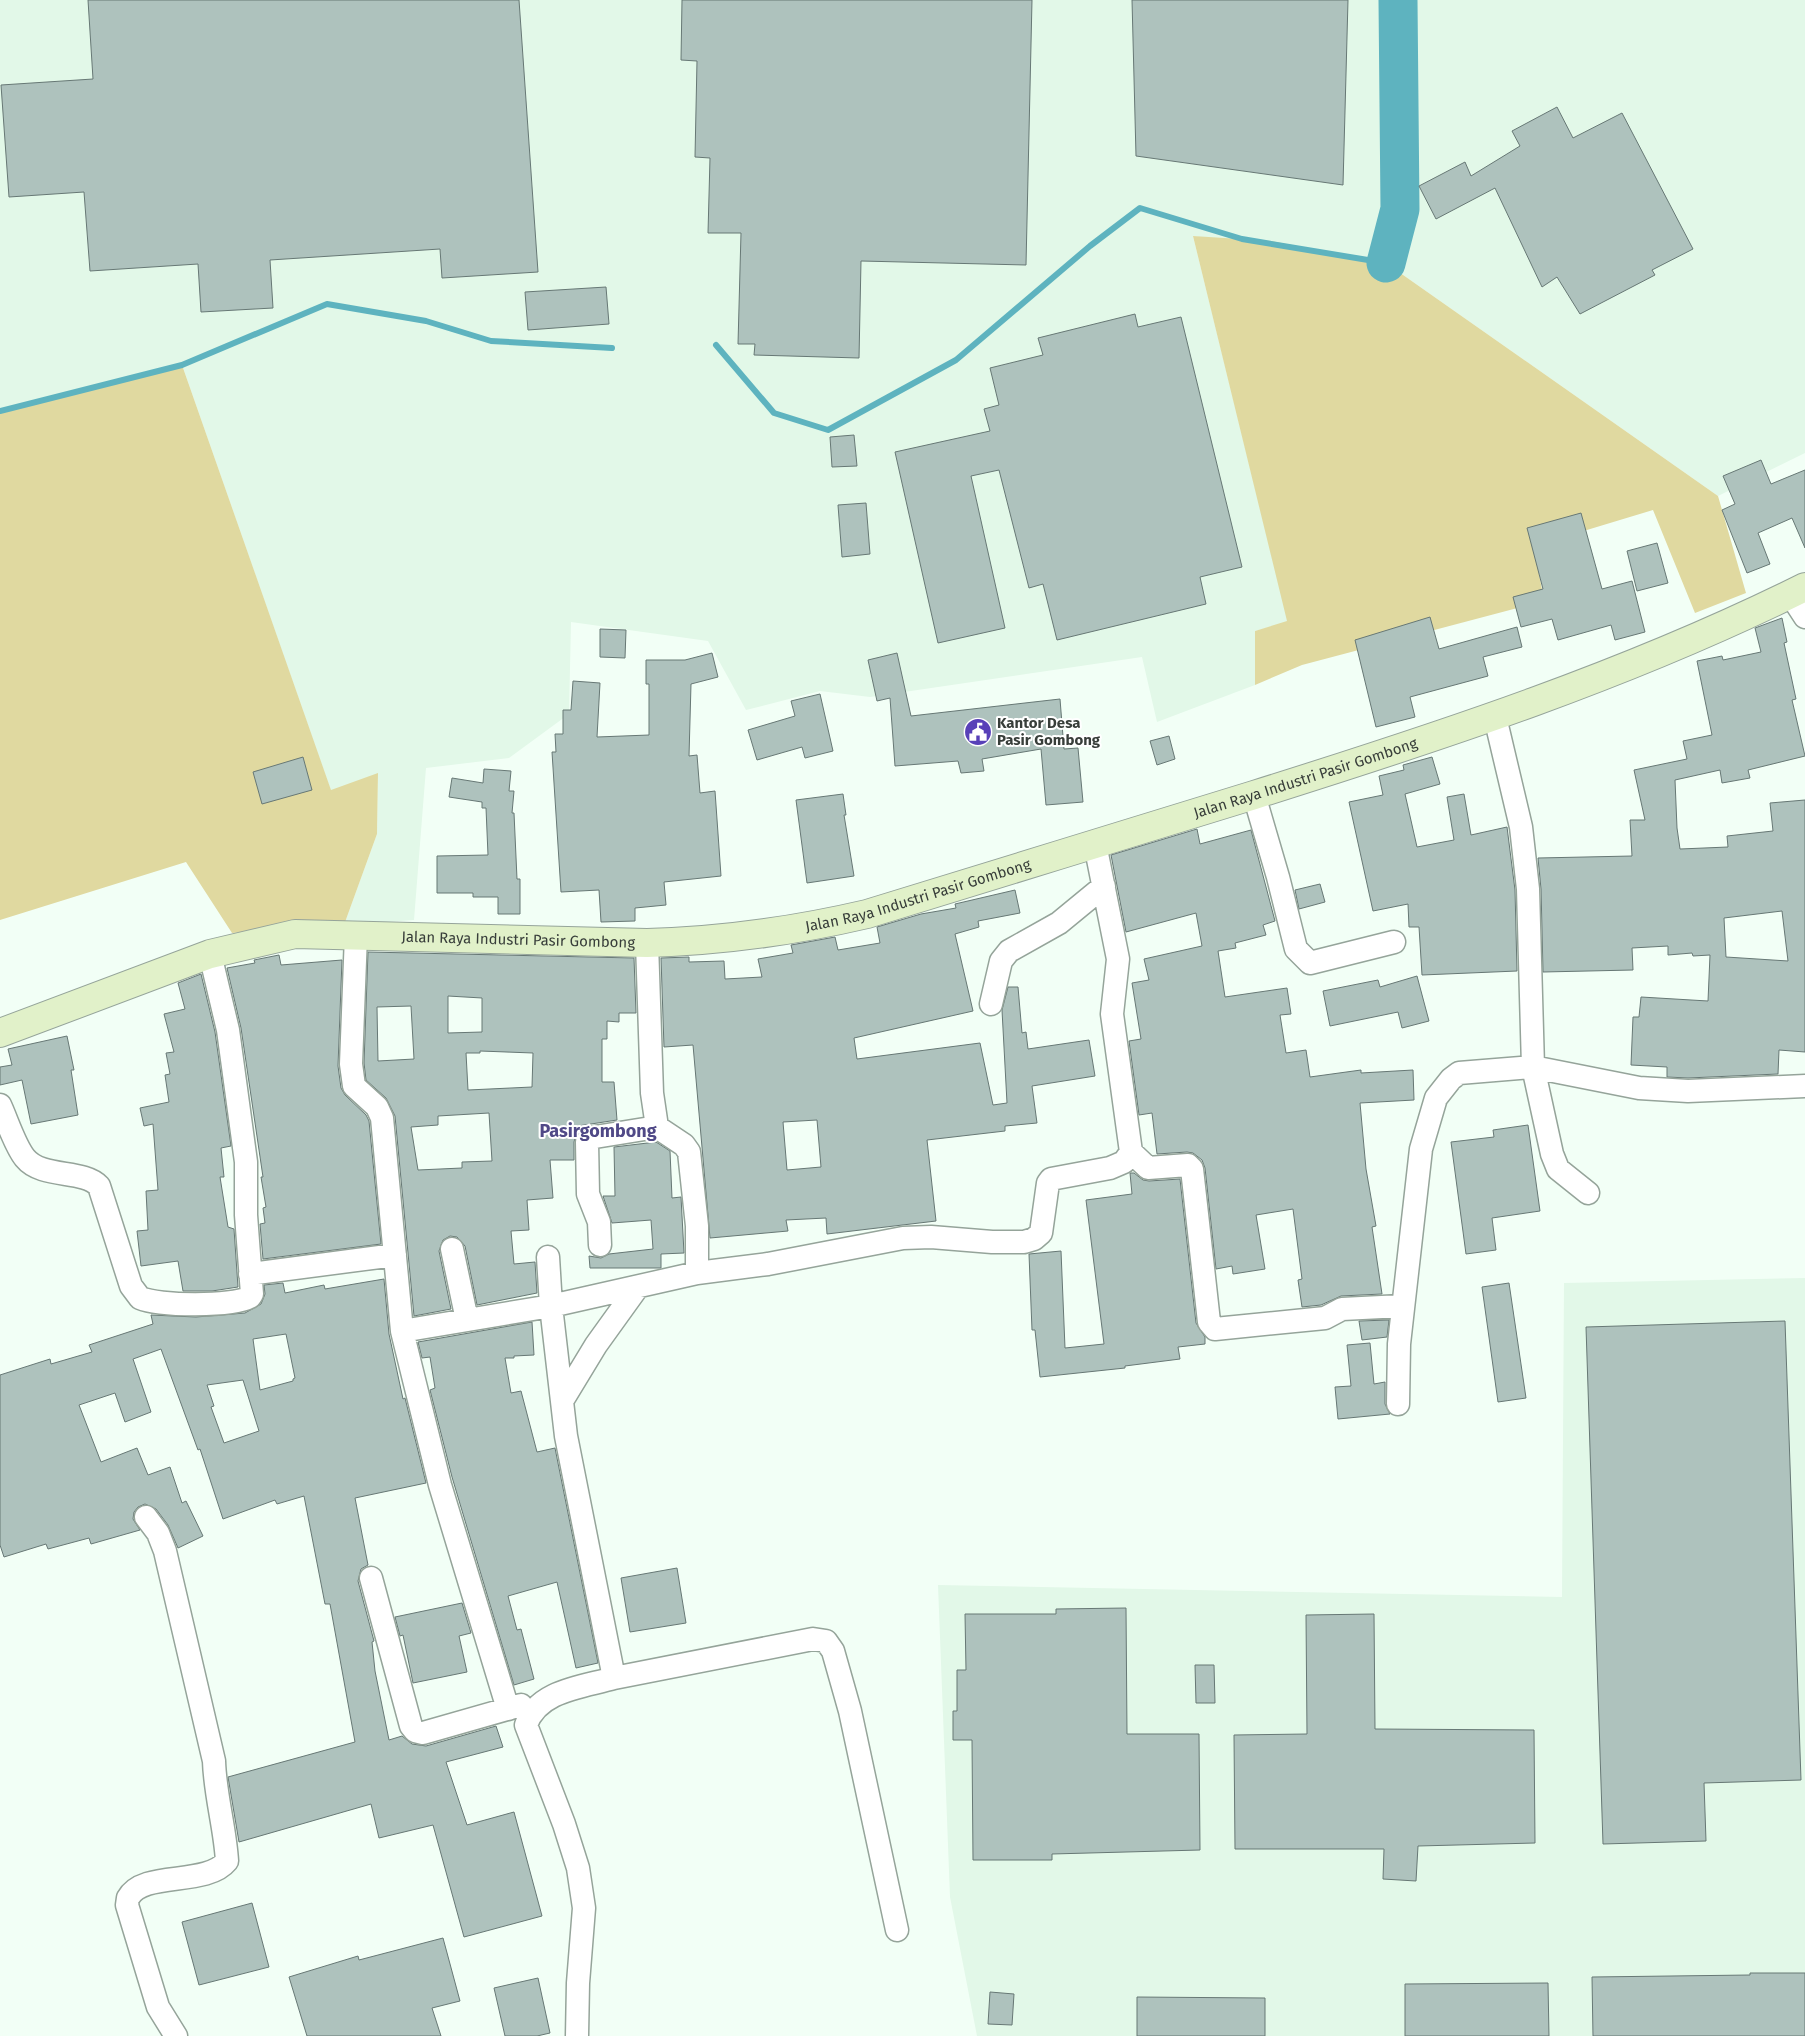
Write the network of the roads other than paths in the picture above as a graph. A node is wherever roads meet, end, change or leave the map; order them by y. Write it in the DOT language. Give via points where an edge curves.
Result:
graph roads {
  1 [pos="1798,591"];
  2 [pos="1805,617"];
  3 [pos="1494,718"];
  4 [pos="1254,794"];
  5 [pos="1095,844"];
  6 [pos="1104,886"];
  7 [pos="356,935"];
  8 [pos="1394,942"];
  9 [pos="647,943"];
  10 [pos="210,954"];
  11 [pos="991,1004"];
  12 [pos="0,1033"];
  13 [pos="1533,1068"];
  14 [pos="1805,1086"];
  15 [pos="0,1105"];
  16 [pos="657,1127"];
  17 [pos="1131,1152"];
  18 [pos="1588,1193"];
  19 [pos="600,1245"];
  20 [pos="452,1249"];
  21 [pos="395,1255"];
  22 [pos="548,1257"];
  23 [pos="697,1273"];
  24 [pos="250,1274"];
  25 [pos="637,1288"];
  26 [pos="551,1306"];
  27 [pos="1402,1306"];
  28 [pos="467,1320"];
  29 [pos="402,1331"];
  30 [pos="562,1401"];
  31 [pos="1398,1404"];
  32 [pos="146,1517"];
  33 [pos="371,1578"];
  34 [pos="614,1678"];
  35 [pos="508,1709"];
  36 [pos="530,1712"];
  37 [pos="897,1930"];
  38 [pos="176,2036"];
  39 [pos="577,2036"];
  1 -- 2 [label="street"];
  1 -- 3 [label="main road, Jalan Raya Industri Pasir Gombong" via="1629,666"];
  3 -- 4 [label="main road, Jalan Raya Industri Pasir Gombong"];
  3 -- 13 [label="street" via="1515,794 1528,889"];
  4 -- 5 [label="main road, Jalan Raya Industri Pasir Gombong"];
  4 -- 8 [label="street" via="1296,949 1302,958 1310,963"];
  5 -- 6 [label="street"];
  5 -- 9 [label="main road, Jalan Raya Industri Pasir Gombong" via="830,923 744,937"];
  6 -- 11 [label="street" via="1059,923 1009,951 998,968"];
  6 -- 17 [label="street" via="1118,959 1112,1014"];
  7 -- 9 [label="main road, Jalan Raya Industri Pasir Gombong"];
  7 -- 10 [label="main road, Jalan Raya Industri Pasir Gombong" via="295,934"];
  7 -- 21 [label="street" via="351,1064 354,1086 377,1106 382,1118"];
  9 -- 16 [label="street" via="652,1093"];
  10 -- 12 [label="main road, Jalan Raya Industri Pasir Gombong"];
  10 -- 24 [label="street" via="228,1030 246,1162"];
  13 -- 14 [label="street" via="1639,1088 1688,1091"];
  13 -- 18 [label="street" via="1558,1168"];
  13 -- 27 [label="street" via="1459,1073 1436,1098 1421,1149"];
  15 -- 24 [label="street" via="24,1157 33,1165 93,1180 100,1186 131,1286 140,1298 174,1304 247,1299 252,1294"];
  16 -- 19 [label="street" via="595,1137 587,1142 588,1194 599,1222"];
  16 -- 23 [label="street" via="689,1152 697,1226"];
  17 -- 23 [label="street" via="1124,1162 1110,1168 1051,1179 1041,1233 1024,1242 903,1238 768,1264"];
  17 -- 27 [label="street" via="1148,1168 1188,1165 1192,1170 1209,1322 1215,1329 1325,1318 1342,1309"];
  20 -- 28 [label="street"];
  21 -- 24 [label="street"];
  21 -- 29 [label="street"];
  22 -- 26 [label="street"];
  23 -- 25 [label="street"];
  25 -- 26 [label="street"];
  25 -- 30 [label="street" via="596,1344"];
  26 -- 28 [label="street"];
  26 -- 30 [label="street"];
  27 -- 31 [label="street"];
  28 -- 29 [label="street"];
  29 -- 35 [label="street" via="440,1485"];
  30 -- 34 [label="street" via="566,1436"];
  32 -- 38 [label="street" via="158,1533 165,1551 214,1761 227,1861 222,1867 209,1872 137,1887 128,1898 127,1905 158,2007"];
  33 -- 35 [label="street" via="411,1726 415,1730 423,1733"];
  34 -- 36 [label="street" via="546,1698"];
  34 -- 37 [label="street" via="813,1639 826,1641 833,1651 850,1711"];
  35 -- 36 [label="street" via="522,1705"];
  36 -- 39 [label="street" via="526,1725 578,1868 584,1908"];
}
